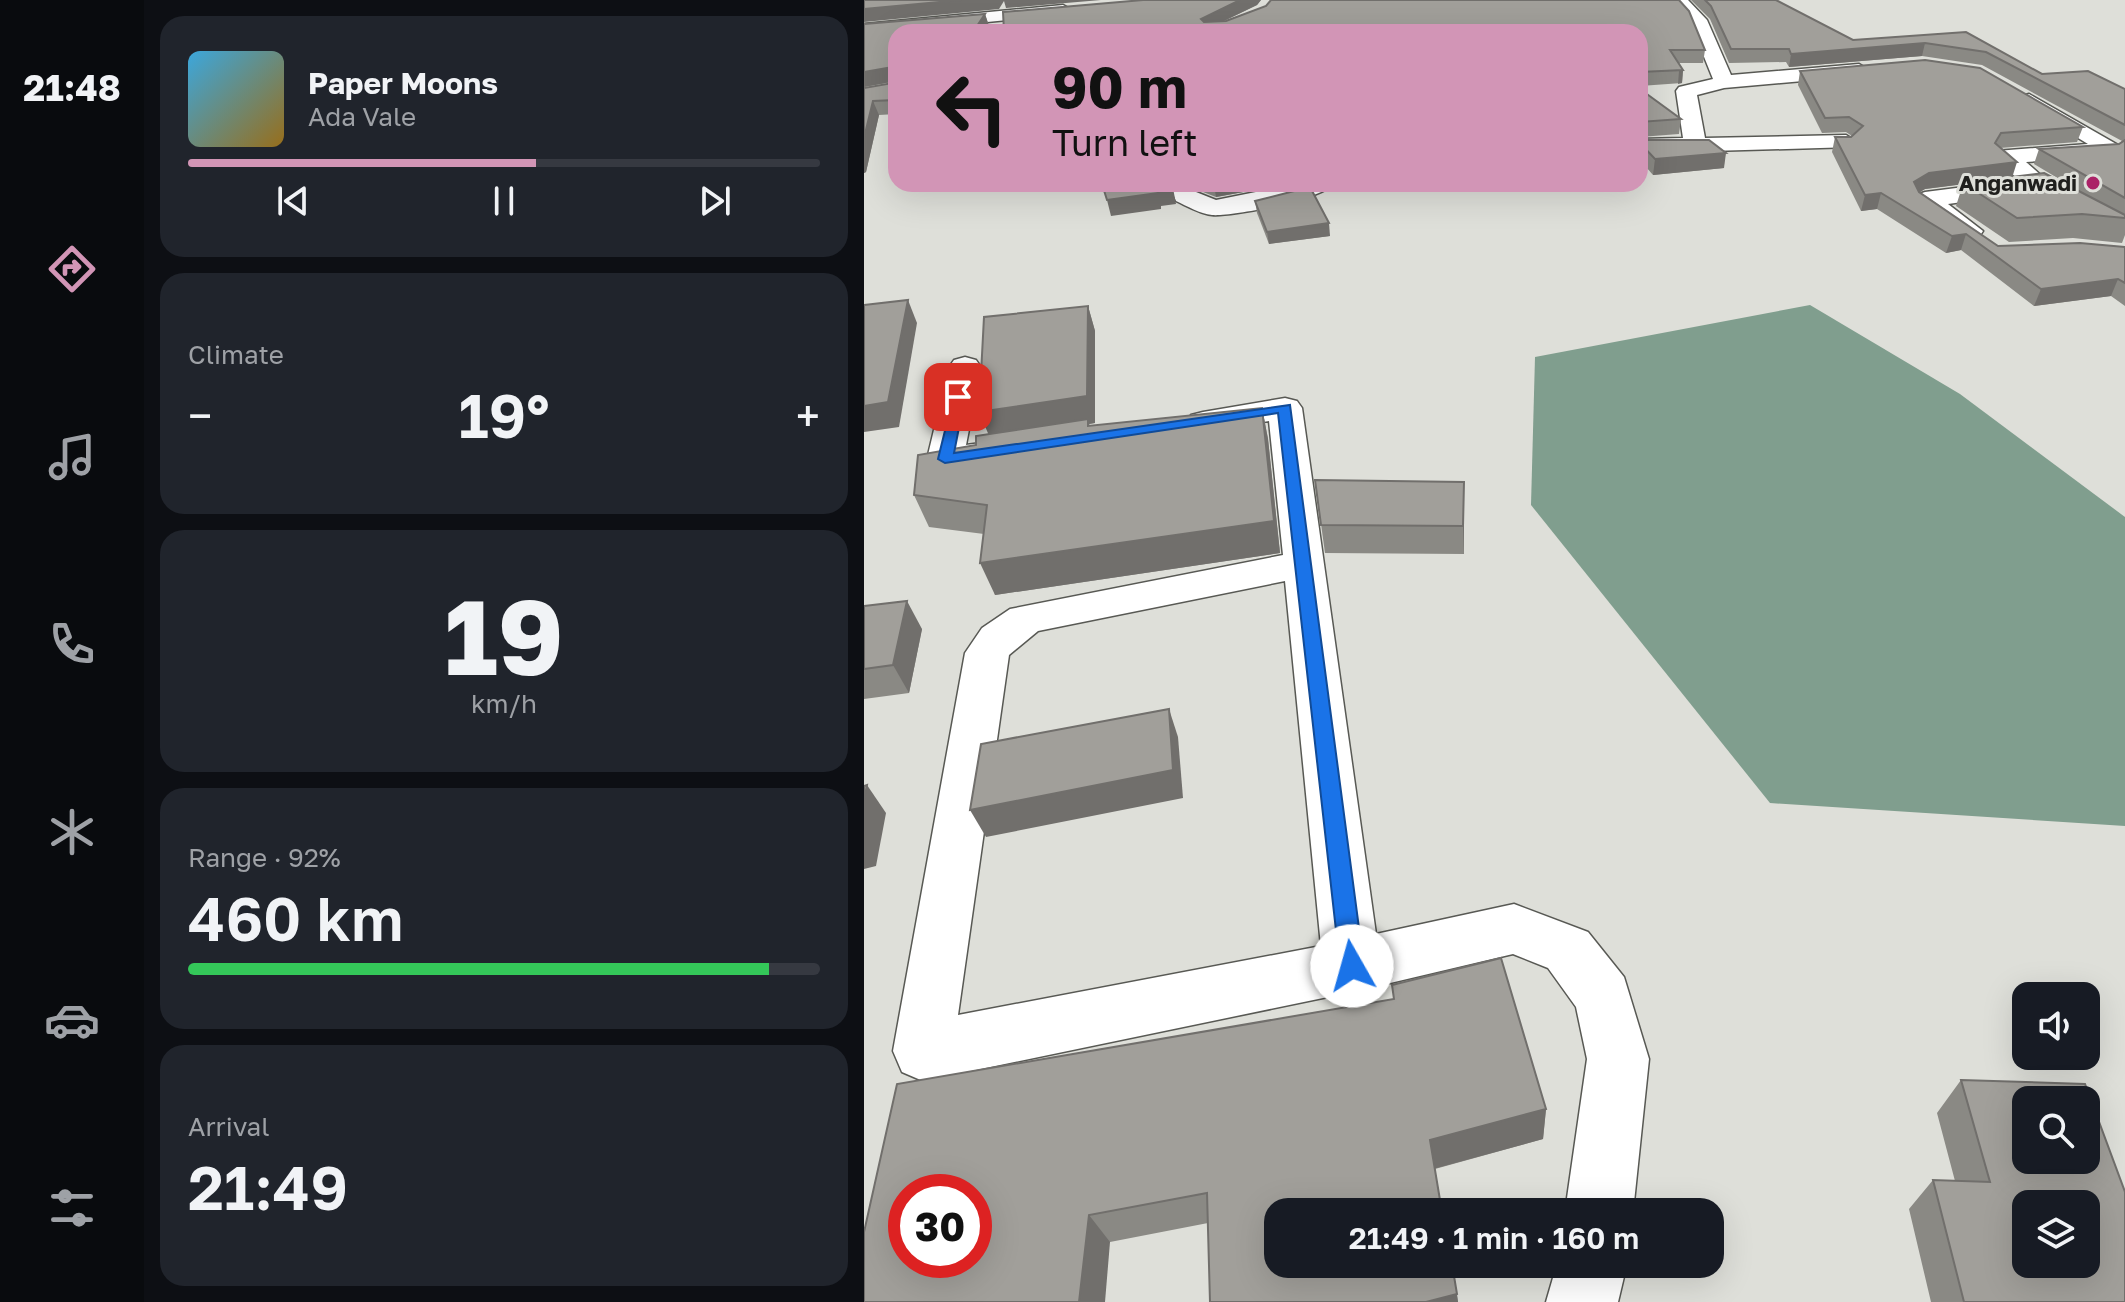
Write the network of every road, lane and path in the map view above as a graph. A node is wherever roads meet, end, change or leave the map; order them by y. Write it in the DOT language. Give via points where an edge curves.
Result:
graph roads {
  1 [pos="1679,0"];
  2 [pos="1085,8"];
  3 [pos="917,24"];
  4 [pos="888,27"];
  5 [pos="864,29"];
  6 [pos="1876,69"];
  7 [pos="1724,82"];
  8 [pos="2009,90"];
  9 [pos="1846,142"];
  10 [pos="1695,144"];
  11 [pos="1648,146"];
  12 [pos="2040,185"];
  13 [pos="1184,192"];
  14 [pos="1297,192"];
  15 [pos="2064,199"];
  16 [pos="1989,245"];
  17 [pos="965,367"];
  18 [pos="1164,428"];
  19 [pos="1039,446"];
  20 [pos="1304,564"];
  21 [pos="1352,966"];
  22 [pos="1601,1198"];
  23 [pos="1588,1278"];
  24 [pos="1582,1302"];
  1 -- 7 [label="street" via="1698,20"];
  2 -- 3 [label="street"];
  4 -- 5 [label="street"];
  6 -- 7 [label="street"];
  7 -- 10 [label="street" via="1686,91"];
  8 -- 12 [label="street" via="2113,149 2004,156"];
  9 -- 10 [label="street"];
  10 -- 11 [label="street"];
  12 -- 15 [label="street"];
  12 -- 16 [label="street" via="1925,200"];
  13 -- 14 [label="street" via="1213,208"];
  17 -- 19 [label="street" via="945,459"];
  18 -- 20 [label="street" via="1285,408"];
  20 -- 21 [label="street"];
  20 -- 21 [label="street" via="1025,619 997,639 987,653 923,1051"];
  21 -- 22 [label="street" via="1514,929 1568,950 1603,996 1618,1059"];
  23 -- 24 [label="street"];
}
